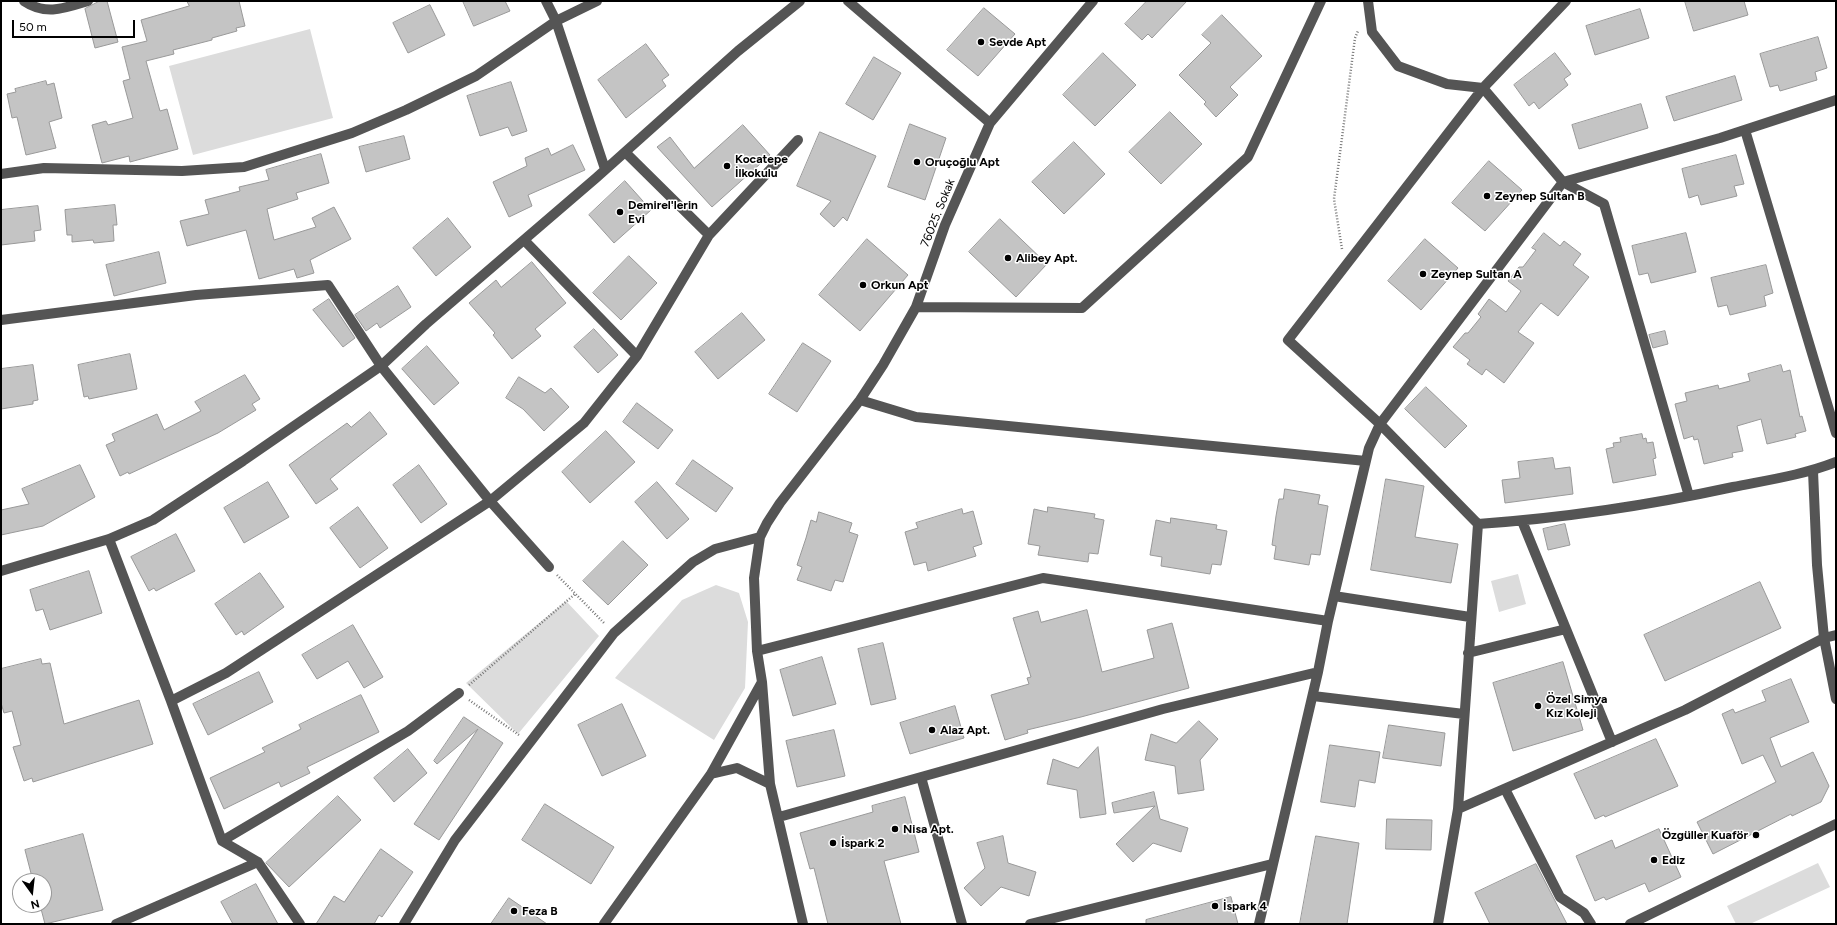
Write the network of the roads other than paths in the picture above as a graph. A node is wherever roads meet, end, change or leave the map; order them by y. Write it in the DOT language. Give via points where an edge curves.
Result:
graph roads {
  1 [pos="24,1"];
  2 [pos="88,1"];
  3 [pos="546,1"];
  4 [pos="597,1"];
  5 [pos="800,1"];
  6 [pos="848,1"];
  7 [pos="1093,1"];
  8 [pos="1321,1"];
  9 [pos="1566,1"];
  10 [pos="1369,4"];
  11 [pos="556,21"];
  12 [pos="1483,88"];
  13 [pos="1836,100"];
  14 [pos="990,123"];
  15 [pos="1745,130"];
  16 [pos="798,140"];
  17 [pos="625,152"];
  18 [pos="605,169"];
  19 [pos="1,174"];
  20 [pos="1563,182"];
  21 [pos="709,234"];
  22 [pos="524,240"];
  23 [pos="916,307"];
  24 [pos="1,320"];
  25 [pos="636,356"];
  26 [pos="381,366"];
  27 [pos="860,400"];
  28 [pos="1380,424"];
  29 [pos="1836,433"];
  30 [pos="1366,461"];
  31 [pos="1836,462"];
  32 [pos="1813,471"];
  33 [pos="1689,496"];
  34 [pos="490,501"];
  35 [pos="1522,521"];
  36 [pos="1478,524"];
  37 [pos="760,537"];
  38 [pos="109,539"];
  39 [pos="549,567"];
  40 [pos="1,571"];
  41 [pos="1334,596"];
  42 [pos="1470,617"];
  43 [pos="1328,621"];
  44 [pos="1566,629"];
  45 [pos="1836,635"];
  46 [pos="1824,638"];
  47 [pos="757,651"];
  48 [pos="1468,653"];
  49 [pos="1318,672"];
  50 [pos="762,682"];
  51 [pos="459,693"];
  52 [pos="1312,696"];
  53 [pos="1836,699"];
  54 [pos="171,701"];
  55 [pos="1464,714"];
  56 [pos="1612,742"];
  57 [pos="711,774"];
  58 [pos="921,777"];
  59 [pos="770,784"];
  60 [pos="1505,788"];
  61 [pos="1458,809"];
  62 [pos="779,817"];
  63 [pos="1836,824"];
  64 [pos="222,841"];
  65 [pos="258,862"];
  66 [pos="1272,864"];
  67 [pos="116,924"];
  68 [pos="300,924"];
  69 [pos="404,924"];
  70 [pos="604,924"];
  71 [pos="803,924"];
  72 [pos="962,924"];
  73 [pos="1030,924"];
  74 [pos="1259,924"];
  75 [pos="1438,924"];
  76 [pos="1591,924"];
  77 [pos="1630,924"];
  1 -- 2 [label="street" via="33,7 59,10"];
  3 -- 11 [label="street"];
  4 -- 11 [label="street"];
  5 -- 17 [label="street" via="738,51"];
  6 -- 14 [label="street"];
  7 -- 14 [label="street, 76025. Sokak"];
  8 -- 23 [label="street" via="1248,157 1082,308"];
  9 -- 12 [label="street"];
  10 -- 12 [label="street" via="1372,32 1398,66 1447,84"];
  11 -- 18 [label="street"];
  11 -- 19 [label="street" via="476,76 406,110 352,133 244,167 182,171 44,168"];
  12 -- 20 [label="street"];
  12 -- 28 [label="street" via="1288,340"];
  13 -- 15 [label="street"];
  14 -- 23 [label="street, 76025. Sokak" via="945,225"];
  15 -- 20 [label="street"];
  15 -- 29 [label="street"];
  16 -- 21 [label="street"];
  17 -- 18 [label="street"];
  17 -- 21 [label="street"];
  18 -- 22 [label="street"];
  20 -- 28 [label="street"];
  20 -- 33 [label="street" via="1604,204"];
  21 -- 25 [label="street"];
  22 -- 25 [label="street"];
  22 -- 26 [label="street"];
  23 -- 27 [label="street, 76025. Sokak"];
  24 -- 26 [label="street" via="196,295 328,285"];
  25 -- 34 [label="street" via="584,424"];
  26 -- 34 [label="street"];
  26 -- 38 [label="street" via="153,520"];
  27 -- 30 [label="street" via="916,417"];
  27 -- 37 [label="street, 76025. Sokak" via="780,503"];
  28 -- 30 [label="street"];
  28 -- 36 [label="street"];
  30 -- 41 [label="street"];
  31 -- 32 [label="street"];
  32 -- 33 [label="street"];
  32 -- 46 [label="street" via="1817,565"];
  33 -- 35 [label="street"];
  34 -- 39 [label="street"];
  34 -- 54 [label="street" via="226,673"];
  35 -- 36 [label="street"];
  35 -- 44 [label="street"];
  36 -- 42 [label="street"];
  37 -- 47 [label="street" via="754,578"];
  37 -- 69 [label="street" via="715,549 693,562 614,633 455,840"];
  38 -- 40 [label="street"];
  38 -- 54 [label="street"];
  41 -- 42 [label="street"];
  41 -- 43 [label="street"];
  42 -- 48 [label="street"];
  43 -- 47 [label="street" via="1043,578"];
  43 -- 49 [label="street"];
  44 -- 48 [label="street"];
  44 -- 56 [label="street"];
  45 -- 46 [label="street"];
  46 -- 53 [label="street"];
  46 -- 56 [label="street" via="1685,710"];
  47 -- 50 [label="street"];
  48 -- 55 [label="street"];
  49 -- 52 [label="street"];
  49 -- 58 [label="street" via="1163,709"];
  50 -- 57 [label="street"];
  50 -- 59 [label="street"];
  51 -- 64 [label="street" via="408,731"];
  52 -- 55 [label="street"];
  52 -- 66 [label="street"];
  54 -- 64 [label="street"];
  55 -- 61 [label="street"];
  56 -- 60 [label="street"];
  57 -- 59 [label="street" via="737,768"];
  57 -- 70 [label="street"];
  58 -- 62 [label="street"];
  58 -- 72 [label="street"];
  59 -- 62 [label="street"];
  60 -- 61 [label="street"];
  60 -- 76 [label="street" via="1560,897 1584,913"];
  61 -- 75 [label="street"];
  62 -- 71 [label="street"];
  63 -- 77 [label="street"];
  64 -- 65 [label="street"];
  65 -- 67 [label="street"];
  65 -- 68 [label="street"];
  66 -- 73 [label="street"];
  66 -- 74 [label="street"];
}
